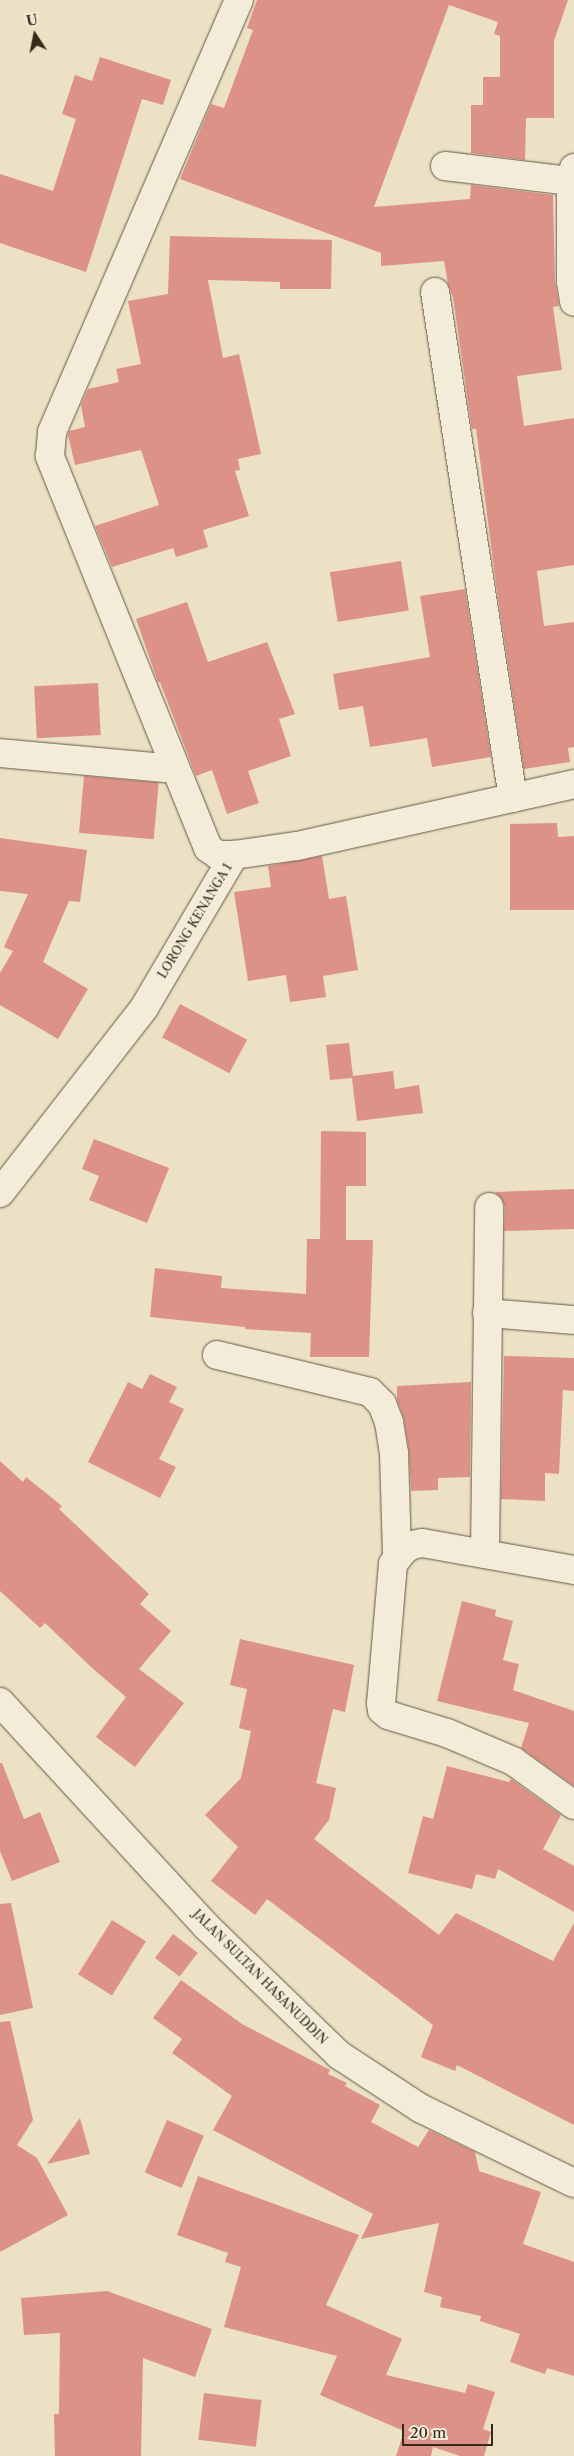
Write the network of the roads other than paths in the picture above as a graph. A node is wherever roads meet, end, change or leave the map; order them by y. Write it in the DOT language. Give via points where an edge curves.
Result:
graph roads {
  1 [pos="239,0"];
  2 [pos="445,166"];
  3 [pos="573,174"];
  4 [pos="435,292"];
  5 [pos="574,302"];
  6 [pos="0,753"];
  7 [pos="175,769"];
  8 [pos="574,784"];
  9 [pos="513,798"];
  10 [pos="234,855"];
  11 [pos="0,1193"];
  12 [pos="489,1208"];
  13 [pos="487,1313"];
  14 [pos="574,1320"];
  15 [pos="217,1355"];
  16 [pos="485,1554"];
  17 [pos="397,1556"];
  18 [pos="574,1570"];
  19 [pos="0,1702"];
  20 [pos="574,1804"];
  21 [pos="574,2183"];
  1 -- 7 [label="street" via="52,432 50,456"];
  2 -- 3 [label="street"];
  3 -- 5 [label="street" via="571,282"];
  4 -- 9 [label="street"];
  6 -- 7 [label="street"];
  7 -- 10 [label="street" via="208,848 218,855"];
  8 -- 9 [label="street, LORONG KENANGA 1"];
  9 -- 10 [label="street, LORONG KENANGA 1" via="298,846"];
  10 -- 11 [label="street, LORONG KENANGA 1" via="144,1008"];
  12 -- 13 [label="street"];
  13 -- 14 [label="street"];
  13 -- 16 [label="street"];
  15 -- 17 [label="street" via="370,1392 382,1404 389,1422 394,1453"];
  16 -- 17 [label="street" via="422,1544 412,1545"];
  16 -- 18 [label="street"];
  17 -- 20 [label="street" via="392,1564 382,1710 388,1716 446,1733 514,1761"];
  19 -- 21 [label="street, JALAN SULTAN HASANUDDIN" via="207,1927 339,2055 420,2108"];
}
